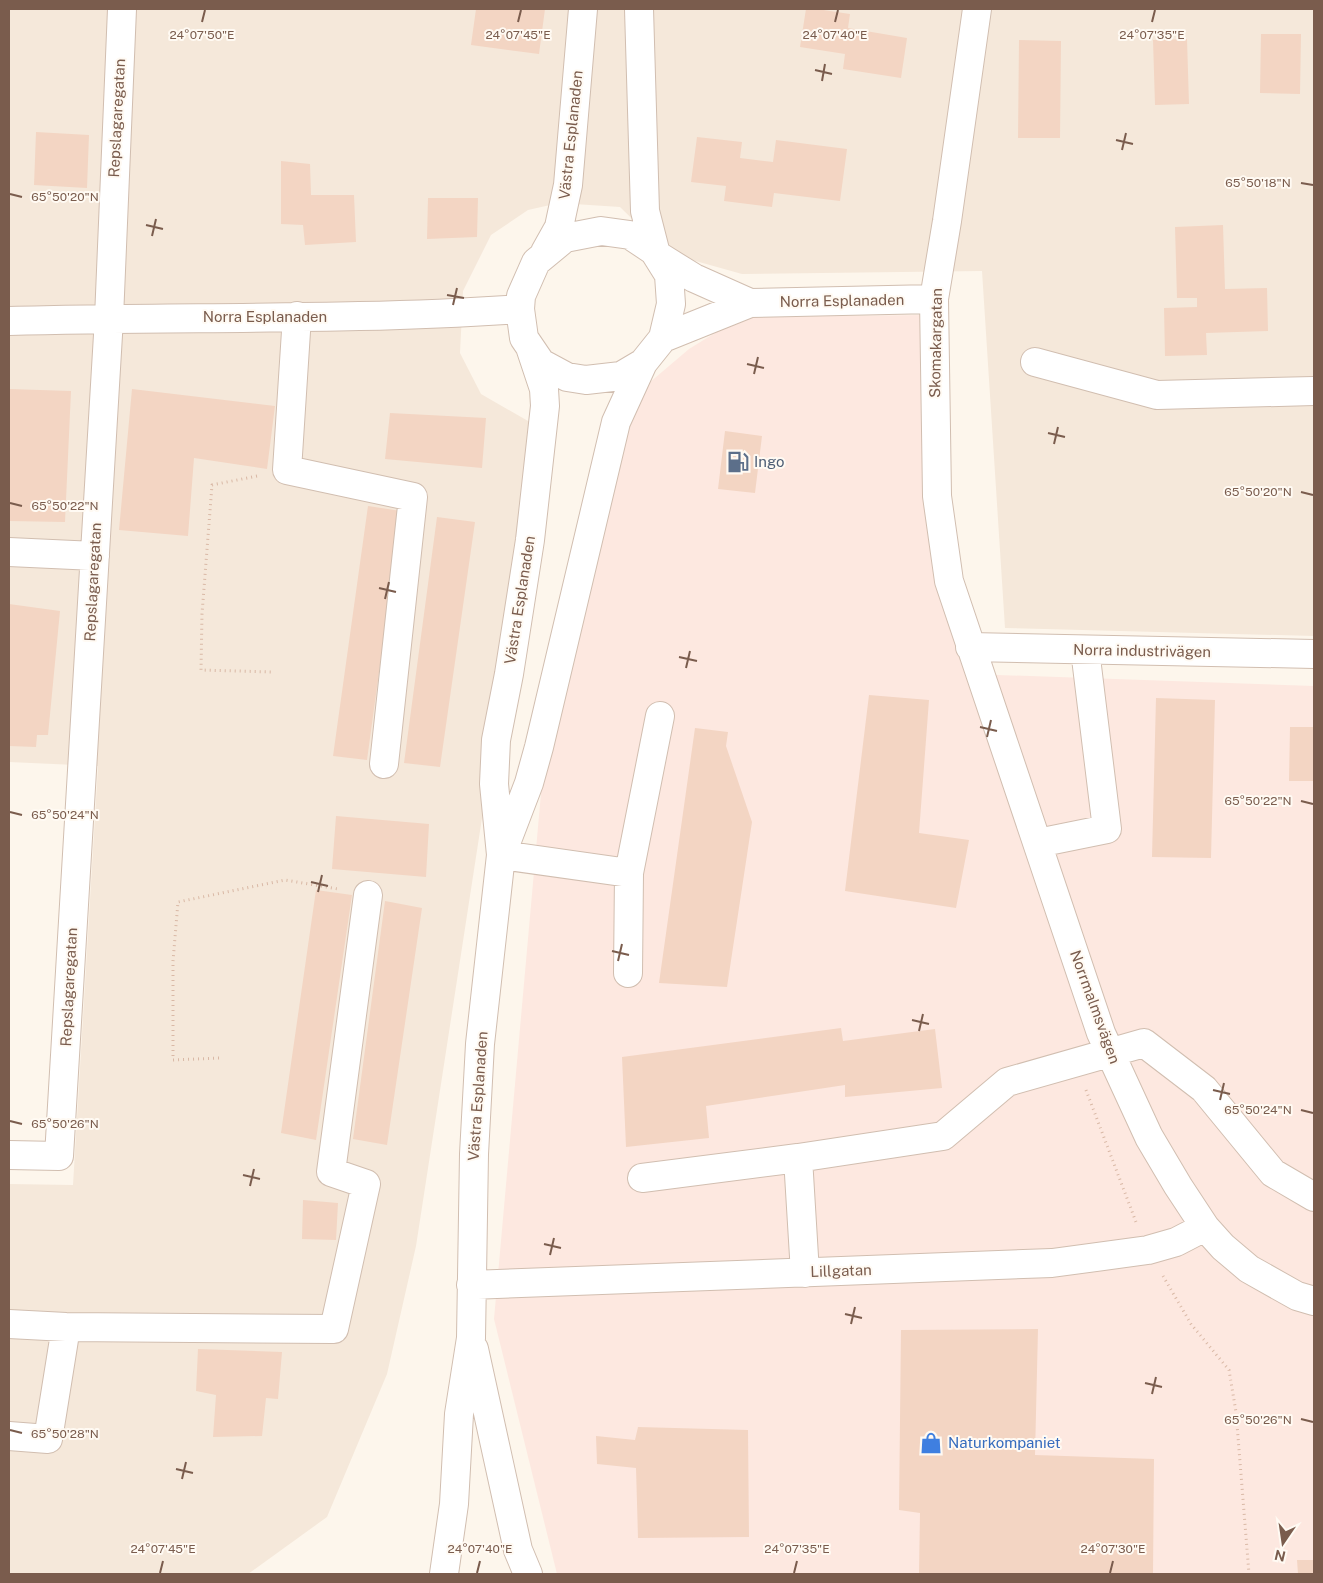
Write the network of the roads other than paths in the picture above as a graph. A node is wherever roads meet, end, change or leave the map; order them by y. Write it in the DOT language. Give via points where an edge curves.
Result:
graph roads {
  1 [pos="122,9"];
  2 [pos="584,9"];
  3 [pos="639,9"];
  4 [pos="977,9"];
  5 [pos="656,254"];
  6 [pos="542,257"];
  7 [pos="934,299"];
  8 [pos="750,303"];
  9 [pos="520,309"];
  10 [pos="297,316"];
  11 [pos="108,318"];
  12 [pos="9,321"];
  13 [pos="663,338"];
  14 [pos="530,347"];
  15 [pos="1035,362"];
  16 [pos="642,363"];
  17 [pos="1314,391"];
  18 [pos="9,552"];
  19 [pos="94,556"];
  20 [pos="970,647"];
  21 [pos="1085,650"];
  22 [pos="1314,654"];
  23 [pos="660,716"];
  24 [pos="384,764"];
  25 [pos="1038,843"];
  26 [pos="501,855"];
  27 [pos="629,873"];
  28 [pos="368,895"];
  29 [pos="628,972"];
  30 [pos="1110,1052"];
  31 [pos="9,1155"];
  32 [pos="798,1158"];
  33 [pos="642,1178"];
  34 [pos="1314,1196"];
  35 [pos="1205,1227"];
  36 [pos="805,1273"];
  37 [pos="471,1285"];
  38 [pos="1314,1301"];
  39 [pos="9,1324"];
  40 [pos="66,1326"];
  41 [pos="472,1338"];
  42 [pos="9,1436"];
  43 [pos="444,1574"];
  44 [pos="528,1574"];
  1 -- 11 [label="street, Repslagaregatan"];
  2 -- 6 [label="street, Västra Esplanaden" via="568,185 559,227"];
  3 -- 5 [label="street" via="645,211"];
  4 -- 7 [label="street, Skomakargatan"];
  5 -- 6 [label="street" via="630,235 601,231 565,238"];
  5 -- 8 [label="street, Norra Esplanaden" via="694,278"];
  5 -- 13 [label="street" via="669,275 670,285 671,304"];
  6 -- 9 [label="street" via="536,262 521,296"];
  7 -- 8 [label="street, Norra Esplanaden"];
  7 -- 20 [label="street, Skomakargatan" via="936,496 949,581"];
  8 -- 13 [label="street, Norra Esplanaden"];
  9 -- 10 [label="street, Norra Esplanaden" via="424,315"];
  9 -- 14 [label="street" via="524,338"];
  10 -- 11 [label="street, Norra Esplanaden"];
  10 -- 24 [label="street" via="287,470 413,497"];
  11 -- 12 [label="street, Norra Esplanaden"];
  11 -- 19 [label="street, Repslagaregatan"];
  13 -- 16 [label="street"];
  14 -- 16 [label="street" via="541,363 576,379 621,376"];
  14 -- 26 [label="street, Västra Esplanaden" via="544,389 545,406 530,540 496,740 494,784"];
  15 -- 17 [label="street" via="1157,395"];
  16 -- 26 [label="street, Västra Esplanaden" via="616,422 540,747"];
  18 -- 19 [label="street"];
  19 -- 31 [label="street, Repslagaregatan" via="59,1156"];
  20 -- 21 [label="street, Norra industrivägen"];
  20 -- 25 [label="street, Norrmalmsvägen"];
  21 -- 22 [label="street, Norra industrivägen"];
  21 -- 25 [label="street" via="1107,829"];
  23 -- 27 [label="street"];
  25 -- 30 [label="street, Norrmalmsvägen" via="1101,1034"];
  26 -- 27 [label="street"];
  26 -- 37 [label="street, Västra Esplanaden" via="480,1044"];
  27 -- 29 [label="street"];
  28 -- 40 [label="street" via="331,1172 366,1184 334,1329"];
  30 -- 32 [label="street" via="1007,1082 943,1136"];
  30 -- 34 [label="street" via="1144,1043 1204,1089 1273,1173"];
  30 -- 35 [label="street, Norrmalmsvägen" via="1149,1137"];
  32 -- 33 [label="street"];
  32 -- 36 [label="street"];
  35 -- 36 [label="street, Lillgatan" via="1176,1242 1148,1250 1052,1263"];
  35 -- 38 [label="street, Norrmalmsvägen" via="1249,1269 1296,1296"];
  36 -- 37 [label="street, Lillgatan"];
  37 -- 41 [label="street, Västra Esplanaden"];
  39 -- 40 [label="street"];
  40 -- 42 [label="street" via="48,1439"];
  41 -- 43 [label="street, Västra Esplanaden" via="459,1407 454,1504"];
  41 -- 44 [label="street, Västra Esplanaden" via="518,1550"];
}
